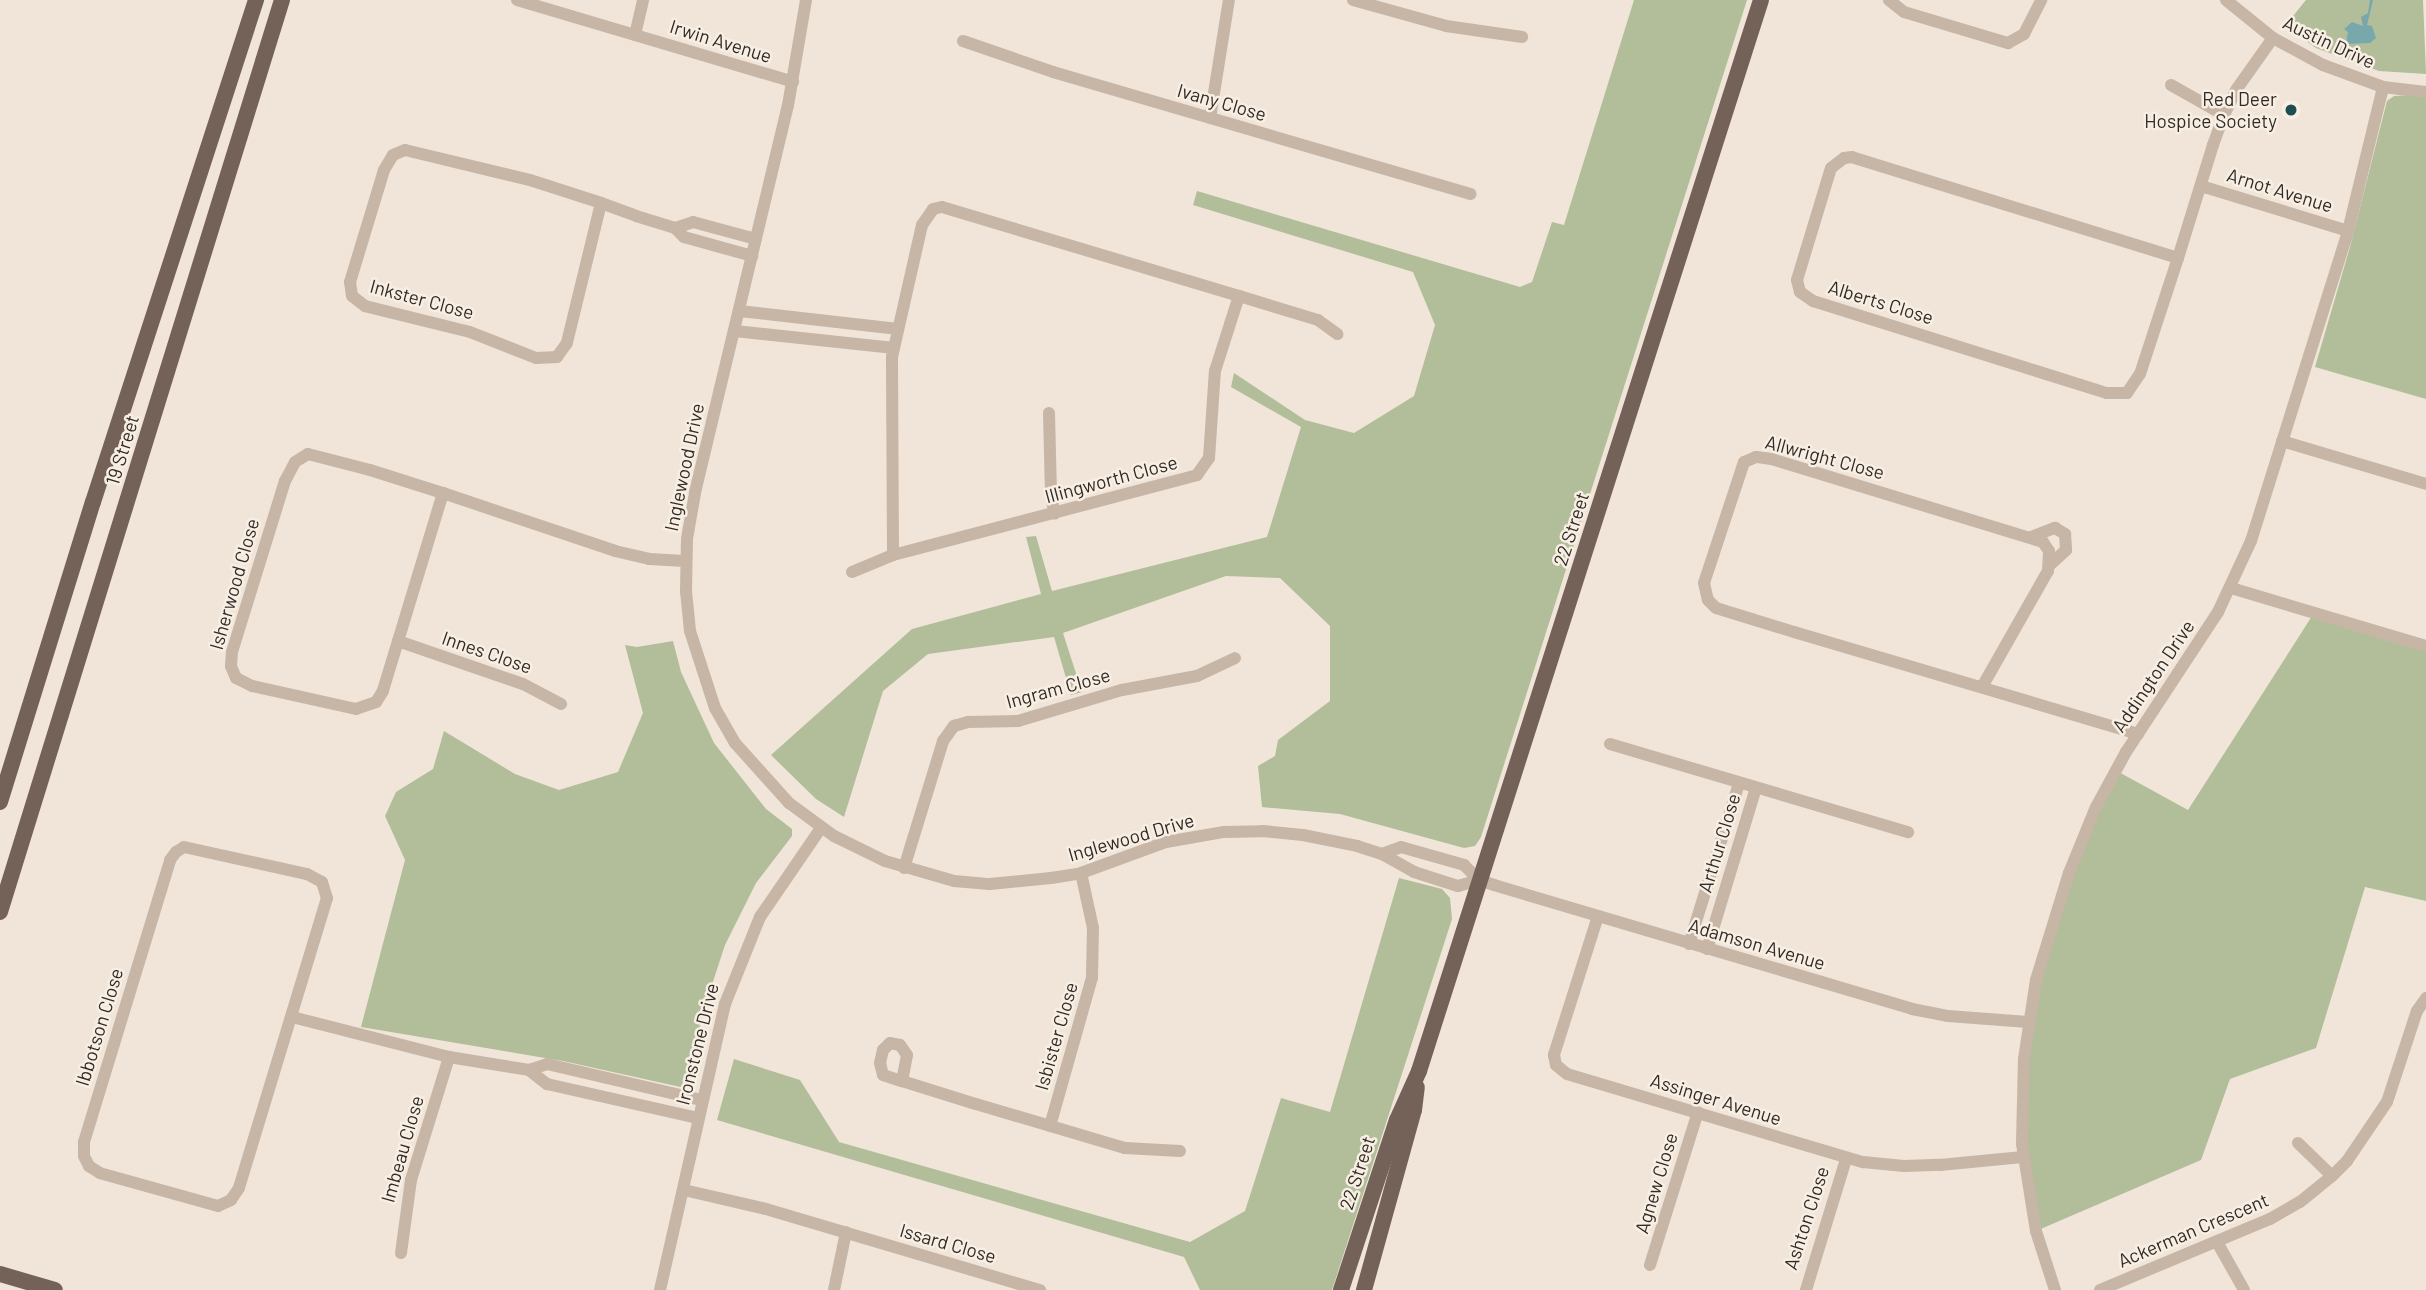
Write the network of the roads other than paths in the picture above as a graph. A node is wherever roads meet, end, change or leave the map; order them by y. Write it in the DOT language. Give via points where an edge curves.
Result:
graph roads {
  1 [pos="256,0"];
  2 [pos="282,0"];
  3 [pos="517,0"];
  4 [pos="643,0"];
  5 [pos="806,0"];
  6 [pos="1229,0"];
  7 [pos="1353,0"];
  8 [pos="1761,0"];
  9 [pos="1889,0"];
  10 [pos="2042,0"];
  11 [pos="2226,0"];
  12 [pos="635,35"];
  13 [pos="1522,37"];
  14 [pos="2273,38"];
  15 [pos="963,41"];
  16 [pos="793,82"];
  17 [pos="2171,85"];
  18 [pos="2383,88"];
  19 [pos="2426,92"];
  20 [pos="2224,115"];
  21 [pos="1210,118"];
  22 [pos="2201,186"];
  23 [pos="1471,194"];
  24 [pos="601,203"];
  25 [pos="675,228"];
  26 [pos="2348,231"];
  27 [pos="756,239"];
  28 [pos="752,256"];
  29 [pos="2178,258"];
  30 [pos="1239,296"];
  31 [pos="740,311"];
  32 [pos="898,329"];
  33 [pos="735,331"];
  34 [pos="1337,334"];
  35 [pos="894,348"];
  36 [pos="1049,412"];
  37 [pos="2282,441"];
  38 [pos="2426,484"];
  39 [pos="443,493"];
  40 [pos="1055,514"];
  41 [pos="2031,537"];
  42 [pos="892,555"];
  43 [pos="685,561"];
  44 [pos="2049,566"];
  45 [pos="852,572"];
  46 [pos="2231,588"];
  47 [pos="398,641"];
  48 [pos="2426,646"];
  49 [pos="1235,658"];
  50 [pos="1982,687"];
  51 [pos="561,704"];
  52 [pos="2138,734"];
  53 [pos="1609,744"];
  54 [pos="1739,783"];
  55 [pos="1756,788"];
  56 [pos="0,802"];
  57 [pos="821,828"];
  58 [pos="1908,832"];
  59 [pos="1382,854"];
  60 [pos="904,868"];
  61 [pos="1081,873"];
  62 [pos="1479,880"];
  63 [pos="0,912"];
  64 [pos="1598,916"];
  65 [pos="1689,944"];
  66 [pos="1707,949"];
  67 [pos="2426,998"];
  68 [pos="292,1017"];
  69 [pos="2028,1023"];
  70 [pos="449,1057"];
  71 [pos="529,1070"];
  72 [pos="1419,1071"];
  73 [pos="902,1081"];
  74 [pos="702,1100"];
  75 [pos="1698,1112"];
  76 [pos="698,1118"];
  77 [pos="1050,1126"];
  78 [pos="2298,1143"];
  79 [pos="1180,1151"];
  80 [pos="2023,1157"];
  81 [pos="1846,1159"];
  82 [pos="2332,1176"];
  83 [pos="684,1190"];
  84 [pos="846,1233"];
  85 [pos="2217,1242"];
  86 [pos="401,1253"];
  87 [pos="1650,1265"];
  88 [pos="0,1271"];
  89 [pos="55,1290"];
  90 [pos="660,1290"];
  91 [pos="834,1290"];
  92 [pos="1040,1290"];
  93 [pos="1342,1290"];
  94 [pos="1364,1290"];
  95 [pos="1806,1290"];
  96 [pos="2055,1290"];
  97 [pos="2100,1290"];
  98 [pos="2244,1290"];
  1 -- 56 [label="main road, 19 Street"];
  2 -- 63 [label="main road, 19 Street"];
  3 -- 12 [label="street, Irwin Avenue"];
  4 -- 12 [label="street"];
  5 -- 16 [label="street, Inglewood Drive"];
  6 -- 21 [label="street"];
  7 -- 13 [label="street" via="1446,26"];
  8 -- 62 [label="main road, 22 Street"];
  9 -- 10 [label="street" via="1903,12 2008,43 2024,34"];
  11 -- 14 [label="street, Austin Drive"];
  12 -- 16 [label="street, Irwin Avenue"];
  14 -- 18 [label="street, Austin Drive" via="2323,65"];
  14 -- 20 [label="street, Alberts Close"];
  15 -- 21 [label="street, Ivany Close"];
  16 -- 27 [label="street, Inglewood Drive"];
  17 -- 20 [label="street"];
  18 -- 19 [label="street, Austin Drive"];
  18 -- 26 [label="street, Addington Drive"];
  20 -- 22 [label="street, Alberts Close"];
  21 -- 23 [label="street, Ivany Close"];
  22 -- 26 [label="street, Arnot Avenue"];
  22 -- 29 [label="street, Alberts Close"];
  24 -- 24 [label="street, Inkster Close" via="418,151 399,152 384,170 350,282 352,296 360,304 470,332 536,358 557,358 567,343"];
  24 -- 25 [label="street, Inkster Close"];
  25 -- 27 [label="street, Inkster Close" via="693,222"];
  25 -- 28 [label="street, Inkster Close" via="684,237"];
  26 -- 37 [label="street, Addington Drive"];
  27 -- 28 [label="street, Inglewood Drive"];
  28 -- 31 [label="street, Inglewood Drive"];
  29 -- 29 [label="street, Alberts Close" via="1852,157 1831,168 1797,280 1800,292 1813,301 2120,395 2133,388 2140,374"];
  30 -- 32 [label="street" via="942,207 933,209 922,225"];
  30 -- 34 [label="street" via="1318,320"];
  30 -- 40 [label="street, Illingworth Close" via="1215,371 1209,458 1204,468 1192,477"];
  31 -- 32 [label="street"];
  31 -- 33 [label="street, Inglewood Drive"];
  32 -- 35 [label="street"];
  33 -- 35 [label="street"];
  33 -- 43 [label="street, Inglewood Drive" via="695,493"];
  35 -- 42 [label="street"];
  36 -- 40 [label="street"];
  37 -- 38 [label="street"];
  37 -- 46 [label="street, Addington Drive"];
  39 -- 43 [label="street, Isherwood Close" via="632,556"];
  39 -- 47 [label="street, Isherwood Close"];
  39 -- 47 [label="street, Isherwood Close" via="315,454 302,456 289,469 231,666 245,684 362,709 380,697"];
  40 -- 42 [label="street, Illingworth Close"];
  41 -- 44 [label="street" via="2047,547"];
  41 -- 44 [label="street, Allwright Close" via="2055,528 2066,534 2066,550"];
  41 -- 50 [label="street, Allwright Close" via="1762,457 1744,462 1739,473 1704,583 1711,604"];
  42 -- 45 [label="street, Illingworth Close"];
  43 -- 57 [label="street, Inglewood Drive" via="690,631 715,708 746,757 789,803"];
  44 -- 50 [label="street, Allwright Close"];
  46 -- 48 [label="street"];
  46 -- 52 [label="street, Addington Drive"];
  47 -- 51 [label="street, Innes Close" via="523,684"];
  49 -- 60 [label="street, Ingram Close" via="1197,676 1122,690 1018,721 954,726 943,741"];
  50 -- 52 [label="street, Allwright Close"];
  52 -- 69 [label="street, Addington Drive" via="2096,807 2069,873"];
  53 -- 54 [label="street, Arthur Close"];
  54 -- 55 [label="street, Arthur Close"];
  54 -- 65 [label="street, Arthur Close"];
  55 -- 58 [label="street, Arthur Close"];
  55 -- 66 [label="street, Arthur Close"];
  57 -- 60 [label="street, Inglewood Drive"];
  57 -- 74 [label="street, Ironstone Drive" via="772,896 747,944 721,1016"];
  59 -- 61 [label="street, Inglewood Drive" via="1303,835 1224,832 1167,842"];
  59 -- 62 [label="street, Inglewood Drive" via="1401,867 1458,886"];
  59 -- 62 [label="street, Inglewood Drive" via="1401,848 1414,851 1464,865"];
  60 -- 61 [label="street, Inglewood Drive" via="954,881 990,884"];
  61 -- 77 [label="street, Isbister Close" via="1093,928 1092,978"];
  62 -- 64 [label="street, Adamson Avenue"];
  62 -- 72 [label="main road, 22 Street"];
  64 -- 65 [label="street, Adamson Avenue"];
  64 -- 75 [label="street, Assinger Avenue" via="1556,1042 1556,1065 1567,1074"];
  65 -- 66 [label="street, Adamson Avenue"];
  66 -- 69 [label="street, Adamson Avenue" via="1912,1009"];
  67 -- 82 [label="street, Ackerman Crescent" via="2414,1018 2387,1102 2365,1139"];
  68 -- 68 [label="street, Ibbotson Close" via="239,1188 225,1205 211,1206 89,1166 83,1156 84,1142 176,852 190,848 307,874 322,882 326,905"];
  68 -- 70 [label="street"];
  69 -- 80 [label="street, Addington Drive"];
  70 -- 71 [label="street"];
  70 -- 86 [label="street, Imbeau Close" via="411,1180"];
  71 -- 74 [label="street" via="547,1064"];
  71 -- 76 [label="street" via="547,1084"];
  72 -- 93 [label="main road, 22 Street" via="1396,1120"];
  72 -- 94 [label="main road, 22 Street" via="1415,1110"];
  73 -- 77 [label="street"];
  74 -- 76 [label="street, Ironstone Drive"];
  75 -- 81 [label="street, Assinger Avenue"];
  75 -- 87 [label="street, Agnew Close"];
  76 -- 83 [label="street, Ironstone Drive"];
  77 -- 79 [label="street" via="1125,1148"];
  78 -- 82 [label="street"];
  80 -- 81 [label="street, Assinger Avenue" via="1904,1166"];
  80 -- 96 [label="street, Addington Drive" via="2038,1238"];
  81 -- 95 [label="street, Ashton Close"];
  82 -- 85 [label="street, Ackerman Crescent" via="2285,1211"];
  83 -- 84 [label="street, Issard Close" via="714,1194"];
  83 -- 90 [label="street, Ironstone Drive"];
  84 -- 91 [label="street"];
  84 -- 92 [label="street, Issard Close"];
  85 -- 97 [label="street, Ackerman Crescent"];
  85 -- 98 [label="street"];
  88 -- 89 [label="main road"];
}
